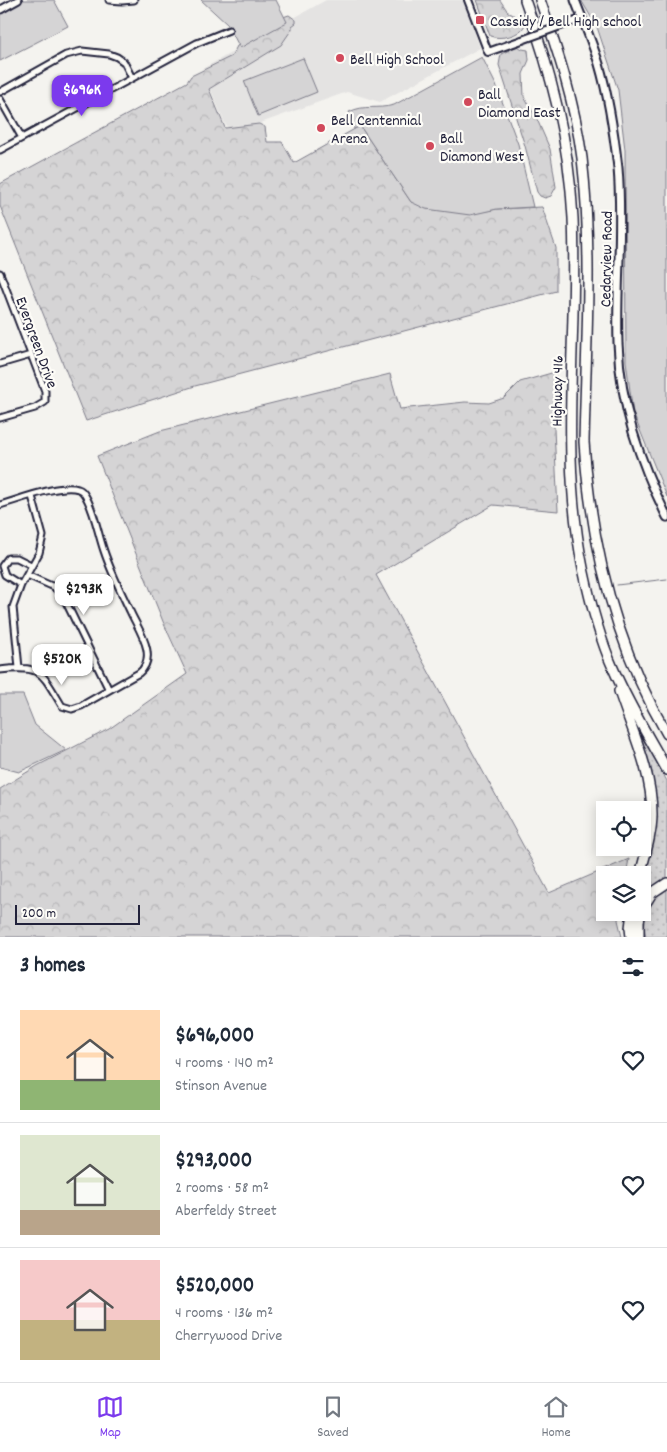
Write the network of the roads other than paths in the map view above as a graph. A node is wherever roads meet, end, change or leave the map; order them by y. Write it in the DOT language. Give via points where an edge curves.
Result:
graph roads {
  1 [pos="18,0"];
  2 [pos="109,0"];
  3 [pos="134,0"];
  4 [pos="468,0"];
  5 [pos="525,0"];
  6 [pos="540,0"];
  7 [pos="574,0"];
  8 [pos="0,10"];
  9 [pos="582,19"];
  10 [pos="229,30"];
  11 [pos="132,78"];
  12 [pos="0,92"];
  13 [pos="0,99"];
  14 [pos="22,138"];
  15 [pos="0,150"];
  16 [pos="0,273"];
  17 [pos="31,355"];
  18 [pos="0,364"];
  19 [pos="0,418"];
  20 [pos="32,496"];
  21 [pos="0,505"];
  22 [pos="667,517"];
  23 [pos="31,565"];
  24 [pos="26,575"];
  25 [pos="21,584"];
  26 [pos="612,667"];
  27 [pos="20,668"];
  28 [pos="0,670"];
  29 [pos="109,690"];
  30 [pos="656,715"];
  31 [pos="667,730"];
  32 [pos="667,734"];
  33 [pos="667,770"];
  34 [pos="642,866"];
  35 [pos="667,883"];
  36 [pos="651,895"];
  37 [pos="631,921"];
  38 [pos="639,921"];
  39 [pos="630,937"];
  40 [pos="639,937"];
  1 -- 8 [label="street"];
  2 -- 3 [label="street"];
  4 -- 9 [label="street, bridge" via="488,52"];
  5 -- 26 [label="highway, Highway 416" via="545,55 567,158 573,226 571,472 583,568"];
  6 -- 30 [label="highway, Highway 416" via="565,74 582,157 587,223 584,442 596,540 610,604 640,683"];
  7 -- 9 [label="main road, Cedarview Road"];
  9 -- 22 [label="main road, Cedarview Road" via="605,86 618,169 618,344 625,402 640,456"];
  10 -- 11 [label="street" via="197,43"];
  11 -- 12 [label="street" via="124,62 117,57 82,51 66,55"];
  11 -- 14 [label="street"];
  13 -- 14 [label="street"];
  14 -- 15 [label="street"];
  16 -- 17 [label="street, Evergreen Drive"];
  17 -- 18 [label="street"];
  17 -- 19 [label="street, Evergreen Drive" via="43,384 45,402 36,408"];
  20 -- 21 [label="street"];
  20 -- 23 [label="street" via="43,536 39,553"];
  20 -- 29 [label="street" via="64,487 82,491 112,572 143,640 148,658 144,670"];
  23 -- 24 [label="street"];
  23 -- 25 [label="street" via="17,558 8,558 2,566 5,575"];
  24 -- 25 [label="street"];
  24 -- 29 [label="street" via="54,587 63,596"];
  25 -- 27 [label="street" via="13,607"];
  26 -- 33 [label="highway, Highway 416"];
  26 -- 34 [label="highway" via="647,773 651,797 650,832"];
  27 -- 28 [label="street"];
  27 -- 29 [label="street" via="40,672 62,706 72,709"];
  30 -- 31 [label="highway"];
  30 -- 32 [label="highway, Highway 416"];
  35 -- 36 [label="highway"];
  37 -- 39 [label="highway"];
  38 -- 40 [label="highway"];
}
